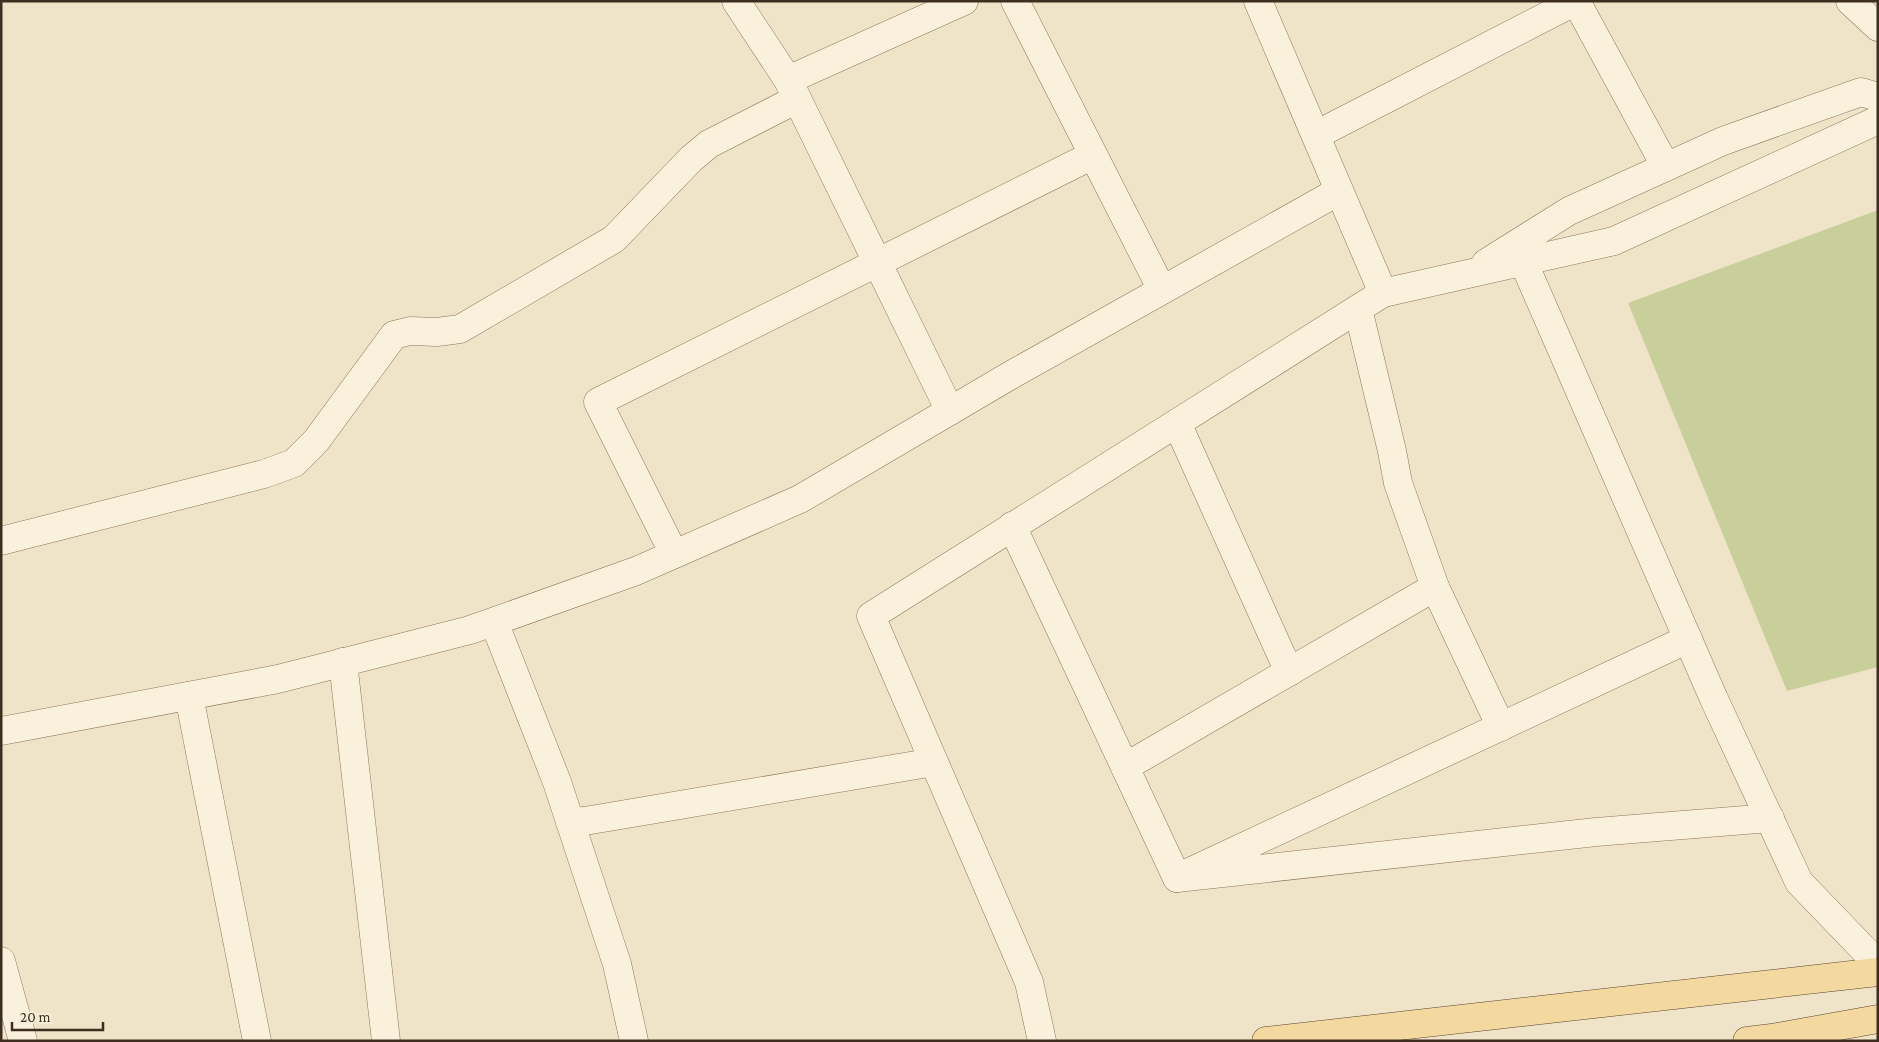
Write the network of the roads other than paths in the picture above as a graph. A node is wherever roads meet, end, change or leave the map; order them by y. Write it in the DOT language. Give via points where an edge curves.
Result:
graph roads {
  1 [pos="736,1"];
  2 [pos="964,1"];
  3 [pos="1014,1"];
  4 [pos="1258,1"];
  5 [pos="1850,1"];
  6 [pos="1878,28"];
  7 [pos="793,89"];
  8 [pos="1878,97"];
  9 [pos="1878,120"];
  10 [pos="1316,135"];
  11 [pos="1093,155"];
  12 [pos="1666,167"];
  13 [pos="1339,191"];
  14 [pos="1523,261"];
  15 [pos="877,263"];
  16 [pos="1468,274"];
  17 [pos="1162,290"];
  18 [pos="1383,293"];
  19 [pos="1358,309"];
  20 [pos="950,411"];
  21 [pos="1177,423"];
  22 [pos="1012,526"];
  23 [pos="1,541"];
  24 [pos="674,554"];
  25 [pos="1435,587"];
  26 [pos="494,622"];
  27 [pos="1688,639"];
  28 [pos="343,662"];
  29 [pos="1289,672"];
  30 [pos="189,696"];
  31 [pos="1501,727"];
  32 [pos="1,731"];
  33 [pos="934,762"];
  34 [pos="1125,767"];
  35 [pos="1770,818"];
  36 [pos="570,822"];
  37 [pos="1177,878"];
  38 [pos="1,961"];
  39 [pos="1878,964"];
  40 [pos="1878,972"];
  41 [pos="1878,1019"];
  42 [pos="23,1041"];
  43 [pos="258,1041"];
  44 [pos="386,1041"];
  45 [pos="634,1041"];
  46 [pos="1042,1041"];
  47 [pos="1266,1041"];
  48 [pos="1747,1041"];
  1 -- 7 [label="street"];
  2 -- 7 [label="street"];
  3 -- 11 [label="street"];
  4 -- 10 [label="street"];
  5 -- 6 [label="street"];
  7 -- 15 [label="street"];
  7 -- 23 [label="street" via="691,159 614,239 460,329 410,331 394,335 316,441 294,463 264,474"];
  8 -- 12 [label="street" via="1860,92 1724,141"];
  9 -- 14 [label="street" via="1614,241"];
  10 -- 12 [label="street" via="1576,1"];
  10 -- 13 [label="street"];
  11 -- 15 [label="street"];
  11 -- 17 [label="street"];
  12 -- 16 [label="street" via="1569,211"];
  13 -- 17 [label="street"];
  13 -- 18 [label="street"];
  14 -- 16 [label="street"];
  14 -- 27 [label="street"];
  15 -- 20 [label="street"];
  15 -- 24 [label="street" via="598,402"];
  16 -- 18 [label="street"];
  17 -- 20 [label="street"];
  18 -- 19 [label="street"];
  19 -- 21 [label="street"];
  19 -- 25 [label="street" via="1398,483"];
  20 -- 24 [label="street" via="800,499"];
  21 -- 22 [label="street"];
  21 -- 29 [label="street"];
  22 -- 33 [label="street" via="871,616"];
  22 -- 34 [label="street"];
  24 -- 26 [label="street"];
  25 -- 29 [label="street"];
  25 -- 31 [label="street"];
  26 -- 28 [label="street"];
  26 -- 36 [label="street"];
  27 -- 31 [label="street"];
  27 -- 35 [label="street"];
  28 -- 30 [label="street" via="278,679"];
  28 -- 44 [label="street"];
  29 -- 34 [label="street"];
  30 -- 32 [label="street"];
  30 -- 43 [label="street"];
  31 -- 37 [label="street"];
  33 -- 36 [label="street"];
  33 -- 46 [label="street" via="1029,982"];
  34 -- 37 [label="street"];
  35 -- 37 [label="street" via="1596,832"];
  35 -- 39 [label="street" via="1800,882"];
  36 -- 45 [label="street" via="617,964"];
  38 -- 42 [label="street"];
  40 -- 47 [label="main road"];
  41 -- 48 [label="main road"];
}
